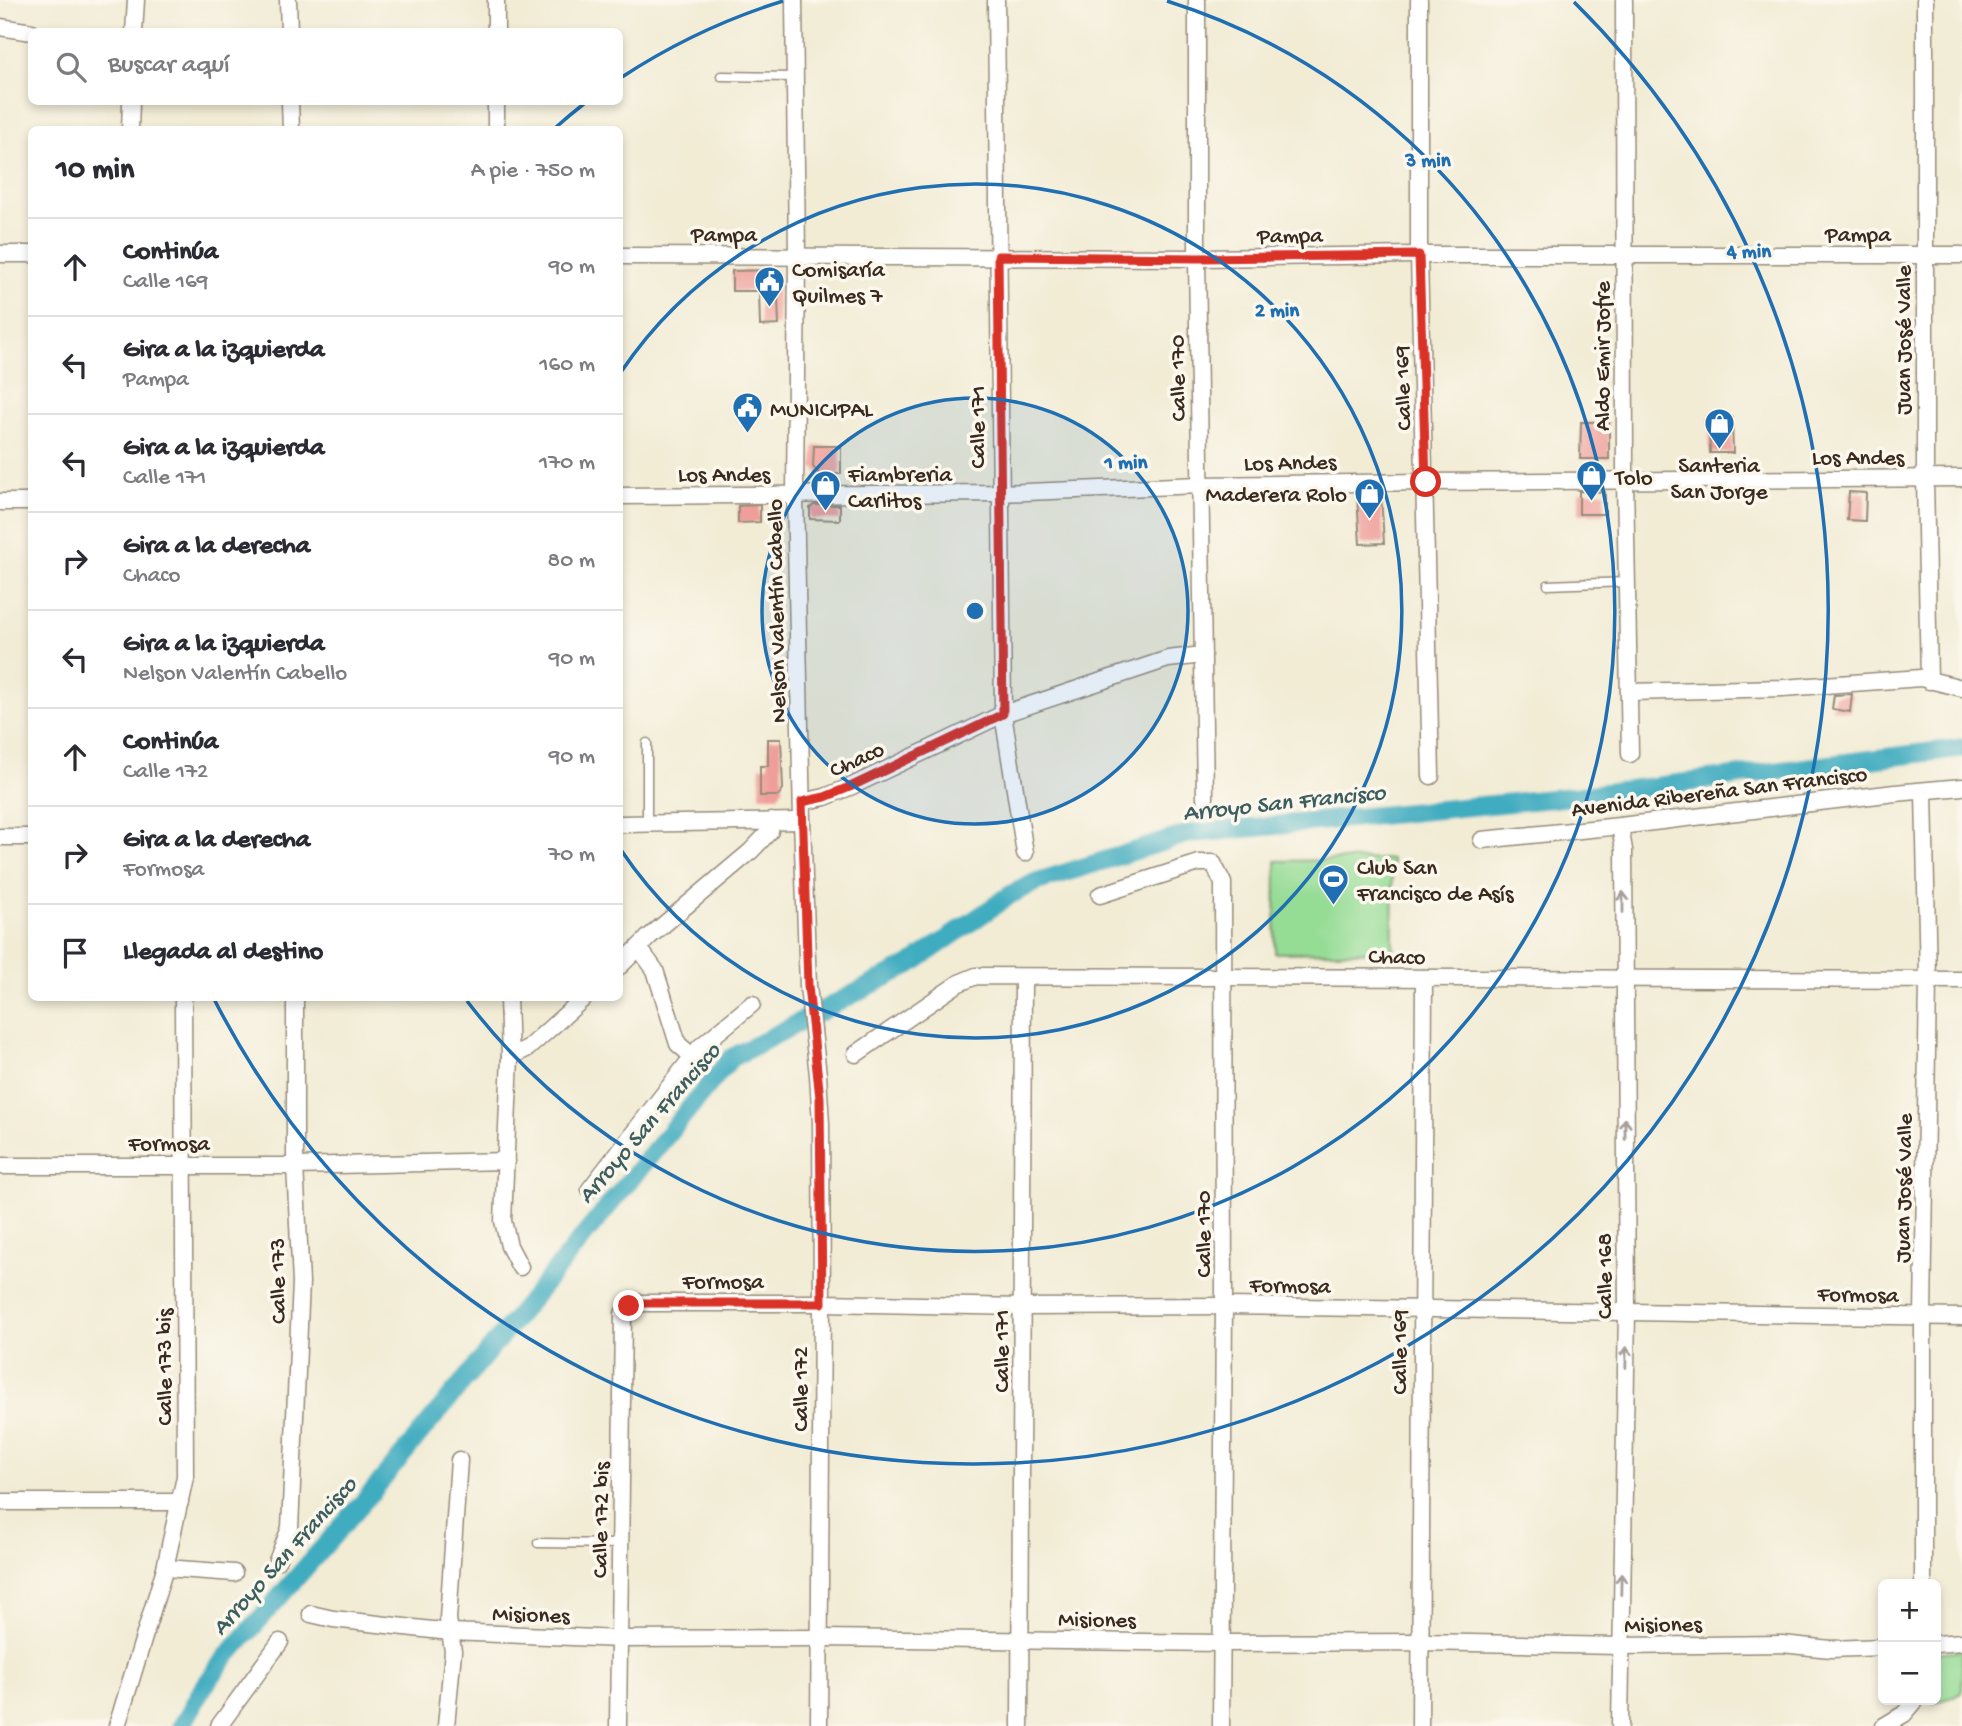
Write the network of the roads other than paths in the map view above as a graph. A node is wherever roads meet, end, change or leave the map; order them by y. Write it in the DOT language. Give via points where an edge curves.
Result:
graph roads {
  1 [pos="136,0"];
  2 [pos="288,0"];
  3 [pos="496,0"];
  4 [pos="794,0"];
  5 [pos="996,0"];
  6 [pos="1197,0"];
  7 [pos="1419,0"];
  8 [pos="1623,0"];
  9 [pos="1925,0"];
  10 [pos="0,27"];
  11 [pos="134,28"];
  12 [pos="289,28"];
  13 [pos="496,28"];
  14 [pos="28,31"];
  15 [pos="721,76"];
  16 [pos="795,77"];
  17 [pos="131,105"];
  18 [pos="290,105"];
  19 [pos="496,105"];
  20 [pos="130,126"];
  21 [pos="291,126"];
  22 [pos="496,126"];
  23 [pos="0,254"];
  24 [pos="28,254"];
  25 [pos="797,255"];
  26 [pos="1419,255"];
  27 [pos="1623,255"];
  28 [pos="1925,255"];
  29 [pos="1962,255"];
  30 [pos="623,256"];
  31 [pos="998,256"];
  32 [pos="1197,258"];
  33 [pos="1925,478"];
  34 [pos="1962,478"];
  35 [pos="1625,479"];
  36 [pos="1426,482"];
  37 [pos="1200,485"];
  38 [pos="999,493"];
  39 [pos="795,495"];
  40 [pos="623,496"];
  41 [pos="0,502"];
  42 [pos="28,502"];
  43 [pos="1627,582"];
  44 [pos="1548,585"];
  45 [pos="1203,655"];
  46 [pos="1929,681"];
  47 [pos="1962,688"];
  48 [pos="1629,692"];
  49 [pos="1003,714"];
  50 [pos="646,743"];
  51 [pos="1630,754"];
  52 [pos="1431,776"];
  53 [pos="1962,788"];
  54 [pos="1924,792"];
  55 [pos="1205,798"];
  56 [pos="802,802"];
  57 [pos="771,821"];
  58 [pos="802,821"];
  59 [pos="647,823"];
  60 [pos="623,824"];
  61 [pos="1620,827"];
  62 [pos="28,837"];
  63 [pos="0,838"];
  64 [pos="1482,840"];
  65 [pos="1025,853"];
  66 [pos="1100,895"];
  67 [pos="639,948"];
  68 [pos="623,963"];
  69 [pos="1023,976"];
  70 [pos="1225,976"];
  71 [pos="1623,977"];
  72 [pos="1424,978"];
  73 [pos="1928,980"];
  74 [pos="1962,980"];
  75 [pos="183,1001"];
  76 [pos="295,1001"];
  77 [pos="508,1001"];
  78 [pos="581,1001"];
  79 [pos="752,1004"];
  80 [pos="816,1052"];
  81 [pos="856,1054"];
  82 [pos="692,1056"];
  83 [pos="510,1057"];
  84 [pos="506,1161"];
  85 [pos="184,1164"];
  86 [pos="0,1166"];
  87 [pos="295,1166"];
  88 [pos="590,1189"];
  89 [pos="520,1267"];
  90 [pos="822,1303"];
  91 [pos="1224,1306"];
  92 [pos="1023,1307"];
  93 [pos="1421,1309"];
  94 [pos="1627,1310"];
  95 [pos="623,1314"];
  96 [pos="1923,1317"];
  97 [pos="1962,1317"];
  98 [pos="459,1460"];
  99 [pos="0,1502"];
  100 [pos="180,1502"];
  101 [pos="538,1543"];
  102 [pos="622,1544"];
  103 [pos="277,1561"];
  104 [pos="166,1568"];
  105 [pos="234,1573"];
  106 [pos="1923,1579"];
  107 [pos="311,1614"];
  108 [pos="450,1632"];
  109 [pos="820,1638"];
  110 [pos="620,1639"];
  111 [pos="1021,1639"];
  112 [pos="280,1642"];
  113 [pos="1421,1642"];
  114 [pos="1962,1642"];
  115 [pos="1220,1643"];
  116 [pos="1941,1644"];
  117 [pos="1620,1646"];
  118 [pos="1878,1647"];
  119 [pos="1912,1705"];
  120 [pos="117,1726"];
  121 [pos="219,1726"];
  122 [pos="446,1726"];
  123 [pos="618,1726"];
  124 [pos="819,1726"];
  125 [pos="1020,1726"];
  126 [pos="1221,1726"];
  127 [pos="1420,1726"];
  128 [pos="1620,1726"];
  129 [pos="1884,1726"];
  1 -- 11 [label="street"];
  2 -- 12 [label="street"];
  3 -- 13 [label="street"];
  4 -- 16 [label="street, Nelson Valentín Cabello"];
  5 -- 31 [label="street, Calle 171"];
  6 -- 32 [label="street, Calle 170"];
  7 -- 26 [label="street, Calle 169"];
  8 -- 27 [label="street, Aldo Emir Jofre"];
  9 -- 28 [label="street, Juan José Valle"];
  10 -- 14 [label="street"];
  15 -- 16 [label="lane"];
  16 -- 25 [label="street, Nelson Valentín Cabello"];
  17 -- 20 [label="street"];
  18 -- 21 [label="street"];
  19 -- 22 [label="street"];
  23 -- 24 [label="street"];
  25 -- 30 [label="street, Pampa"];
  25 -- 31 [label="street, Pampa"];
  25 -- 39 [label="street, Nelson Valentín Cabello"];
  26 -- 27 [label="street, Pampa"];
  26 -- 32 [label="street, Pampa"];
  26 -- 36 [label="street, Calle 169"];
  27 -- 28 [label="street, Pampa"];
  27 -- 35 [label="street, Aldo Emir Jofre"];
  28 -- 29 [label="street, Pampa"];
  28 -- 33 [label="street, Juan José Valle"];
  31 -- 32 [label="street, Pampa"];
  31 -- 38 [label="street, Calle 171"];
  32 -- 37 [label="street, Calle 170"];
  33 -- 34 [label="street, Los Andes"];
  33 -- 35 [label="street, Los Andes"];
  33 -- 46 [label="street, Juan José Valle"];
  35 -- 36 [label="street, Los Andes"];
  35 -- 43 [label="street, Aldo Emir Jofre"];
  36 -- 37 [label="street, Los Andes"];
  36 -- 52 [label="street, Calle 169"];
  37 -- 38 [label="street, Los Andes"];
  37 -- 45 [label="street, Calle 170"];
  38 -- 39 [label="street, Los Andes"];
  38 -- 49 [label="street, Calle 171"];
  39 -- 40 [label="street, Los Andes"];
  39 -- 56 [label="street, Nelson Valentín Cabello"];
  41 -- 42 [label="street"];
  43 -- 44 [label="lane"];
  43 -- 48 [label="street, Aldo Emir Jofre"];
  45 -- 49 [label="street, Chaco" via="1168,659"];
  45 -- 55 [label="street, Calle 170"];
  46 -- 47 [label="street"];
  46 -- 48 [label="street"];
  48 -- 51 [label="street, Aldo Emir Jofre"];
  49 -- 56 [label="street, Chaco" via="852,786"];
  49 -- 65 [label="street, Calle 171"];
  50 -- 59 [label="lane"];
  53 -- 54 [label="street, Avenida Ribereña San Francisco"];
  54 -- 61 [label="street, Avenida Ribereña San Francisco"];
  54 -- 73 [label="street, Juan José Valle"];
  56 -- 58 [label="street, Nelson Valentín Cabello"];
  57 -- 58 [label="street"];
  57 -- 59 [label="street"];
  57 -- 67 [label="street" via="770,831 751,851"];
  58 -- 80 [label="street, Nelson Valentín Cabello" via="808,986"];
  59 -- 60 [label="street"];
  61 -- 64 [label="street, Avenida Ribereña San Francisco"];
  71 -- 61 [label="street, Calle 168, one-way" via="1624,850"];
  62 -- 63 [label="street"];
  66 -- 70 [label="street, Calle 170" via="1199,863 1213,863 1223,883"];
  67 -- 68 [label="street"];
  67 -- 82 [label="street" via="654,970 678,1044"];
  69 -- 70 [label="street, Chaco"];
  69 -- 81 [label="street, Chaco" via="967,978"];
  69 -- 92 [label="street, Calle 171"];
  70 -- 72 [label="street, Chaco"];
  70 -- 91 [label="street, Calle 170"];
  71 -- 72 [label="street, Chaco"];
  71 -- 73 [label="street, Chaco"];
  94 -- 71 [label="street, Calle 168, one-way"];
  72 -- 93 [label="street, Calle 169"];
  73 -- 74 [label="street, Chaco"];
  73 -- 96 [label="street, Juan José Valle"];
  75 -- 85 [label="street, Calle 173 bis"];
  76 -- 87 [label="street, Calle 173"];
  77 -- 83 [label="street"];
  78 -- 83 [label="street" via="528,1048"];
  79 -- 82 [label="street"];
  80 -- 90 [label="street, Calle 172"];
  82 -- 88 [label="street"];
  83 -- 84 [label="street"];
  84 -- 87 [label="street, Formosa"];
  84 -- 89 [label="street" via="504,1230"];
  85 -- 86 [label="street, Formosa"];
  85 -- 87 [label="street, Formosa"];
  85 -- 100 [label="street, Calle 173 bis" via="186,1453"];
  87 -- 103 [label="street, Calle 173" via="300,1314 290,1528"];
  90 -- 92 [label="street, Formosa"];
  90 -- 95 [label="street, Formosa" via="635,1303"];
  90 -- 109 [label="street, Calle 172"];
  91 -- 92 [label="street, Formosa"];
  91 -- 93 [label="street, Formosa"];
  91 -- 115 [label="street, Calle 170"];
  92 -- 111 [label="street, Calle 171"];
  93 -- 94 [label="street, Formosa"];
  93 -- 113 [label="street, Calle 169"];
  94 -- 96 [label="street, Formosa"];
  117 -- 94 [label="street, Calle 168, one-way"];
  95 -- 102 [label="street, Calle 172 bis"];
  96 -- 97 [label="street, Formosa"];
  96 -- 106 [label="street, Juan José Valle"];
  98 -- 108 [label="street"];
  99 -- 100 [label="street"];
  100 -- 104 [label="street, Calle 173 bis"];
  101 -- 102 [label="lane"];
  102 -- 110 [label="street, Calle 172 bis"];
  104 -- 105 [label="street"];
  104 -- 120 [label="street, Calle 173 bis"];
  107 -- 108 [label="street, Misiones"];
  108 -- 110 [label="street, Misiones"];
  108 -- 122 [label="street" via="453,1651"];
  109 -- 110 [label="street, Misiones"];
  109 -- 111 [label="street, Misiones"];
  109 -- 124 [label="street, Calle 172"];
  110 -- 123 [label="street, Calle 172 bis"];
  111 -- 115 [label="street, Misiones"];
  111 -- 125 [label="street, Calle 171"];
  112 -- 121 [label="street"];
  113 -- 115 [label="street, Misiones"];
  113 -- 117 [label="street, Misiones"];
  113 -- 127 [label="street, Calle 169"];
  114 -- 116 [label="street"];
  115 -- 126 [label="street, Calle 170"];
  117 -- 118 [label="street, Misiones"];
  117 -- 128 [label="street, Calle 168"];
  119 -- 129 [label="street"];
}
